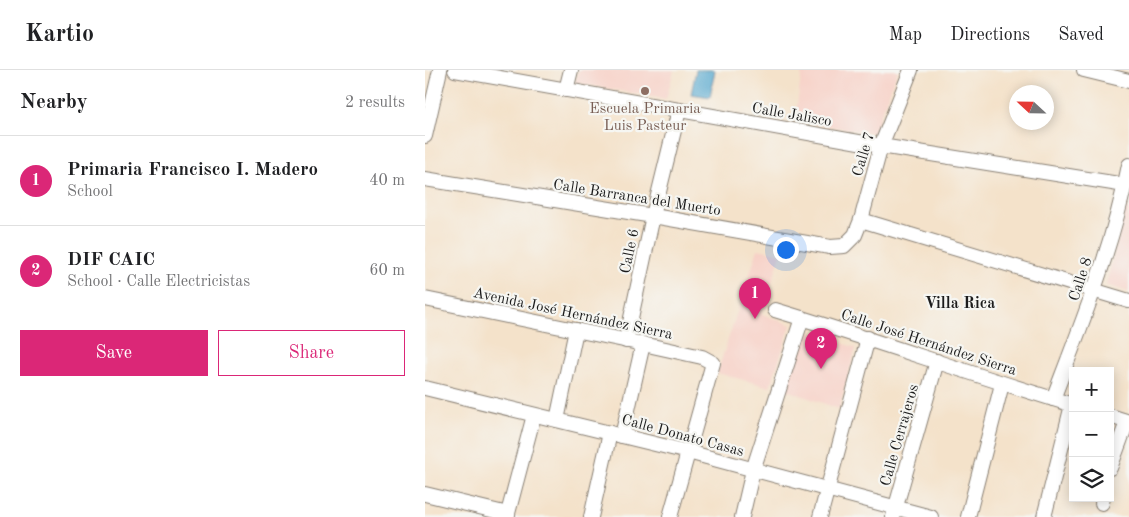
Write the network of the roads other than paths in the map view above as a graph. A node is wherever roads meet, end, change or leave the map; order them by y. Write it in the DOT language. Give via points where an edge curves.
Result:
graph roads {
  1 [pos="440,70"];
  2 [pos="455,70"];
  3 [pos="571,70"];
  4 [pos="911,70"];
  5 [pos="1084,70"];
  6 [pos="1129,81"];
  7 [pos="566,90"];
  8 [pos="679,110"];
  9 [pos="425,136"];
  10 [pos="881,146"];
  11 [pos="1129,165"];
  12 [pos="425,179"];
  13 [pos="1125,185"];
  14 [pos="653,216"];
  15 [pos="861,220"];
  16 [pos="844,246"];
  17 [pos="1095,290"];
  18 [pos="425,299"];
  19 [pos="1129,300"];
  20 [pos="775,310"];
  21 [pos="802,318"];
  22 [pos="576,330"];
  23 [pos="868,338"];
  24 [pos="626,341"];
  25 [pos="643,344"];
  26 [pos="937,361"];
  27 [pos="1002,384"];
  28 [pos="425,388"];
  29 [pos="1053,399"];
  30 [pos="1069,404"];
  31 [pos="1071,412"];
  32 [pos="534,415"];
  33 [pos="1114,417"];
  34 [pos="557,420"];
  35 [pos="1128,422"];
  36 [pos="616,435"];
  37 [pos="688,452"];
  38 [pos="1114,458"];
  39 [pos="753,470"];
  40 [pos="827,488"];
  41 [pos="425,494"];
  42 [pos="894,512"];
  43 [pos="507,516"];
  44 [pos="591,517"];
  45 [pos="671,517"];
  46 [pos="742,517"];
  47 [pos="820,517"];
  48 [pos="931,517"];
  49 [pos="968,517"];
  50 [pos="1044,517"];
  1 -- 9 [label="street"];
  2 -- 7 [label="street, Calle Jalisco"];
  3 -- 7 [label="street"];
  4 -- 10 [label="street, Calle 7"];
  5 -- 6 [label="street"];
  7 -- 8 [label="street, Calle Jalisco"];
  8 -- 10 [label="street, Calle Jalisco"];
  8 -- 14 [label="street, Calle 6"];
  10 -- 13 [label="street, Calle Jalisco"];
  10 -- 15 [label="street, Calle 7"];
  11 -- 13 [label="street, Calle 8"];
  12 -- 14 [label="street, Calle Barranca del Muerto"];
  13 -- 17 [label="street, Calle 8"];
  14 -- 16 [label="street, Calle Barranca del Muerto" via="830,247"];
  14 -- 24 [label="street, Calle 6"];
  15 -- 16 [label="street, Calle 7" via="855,234"];
  15 -- 17 [label="street"];
  17 -- 19 [label="street"];
  17 -- 29 [label="street, Calle 8"];
  18 -- 22 [label="street, Avenida José Hernández Sierra"];
  20 -- 21 [label="street, Calle José Hernández Sierra"];
  21 -- 23 [label="street, Calle José Hernández Sierra"];
  21 -- 39 [label="street"];
  22 -- 24 [label="street, Avenida José Hernández Sierra"];
  22 -- 34 [label="street"];
  23 -- 26 [label="street, Calle José Hernández Sierra"];
  23 -- 40 [label="street"];
  24 -- 25 [label="street, Avenida José Hernández Sierra"];
  25 -- 36 [label="street"];
  25 -- 37 [label="street, Avenida José Hernández Sierra" via="703,357 713,363"];
  26 -- 27 [label="street, Calle José Hernández Sierra"];
  26 -- 42 [label="street, Calle Cerrajeros"];
  27 -- 29 [label="street, Calle José Hernández Sierra"];
  27 -- 49 [label="street"];
  28 -- 32 [label="street, Calle Donato Casas"];
  29 -- 30 [label="street, Calle José Hernández Sierra"];
  31 -- 50 [label="street"];
  32 -- 34 [label="street, Calle Donato Casas"];
  32 -- 43 [label="street"];
  33 -- 35 [label="street"];
  34 -- 36 [label="street, Calle Donato Casas"];
  35 -- 38 [label="street"];
  36 -- 37 [label="street, Calle Donato Casas"];
  36 -- 44 [label="street"];
  37 -- 39 [label="street, Calle Donato Casas"];
  37 -- 45 [label="street"];
  39 -- 40 [label="street, Calle Donato Casas"];
  39 -- 46 [label="street"];
  40 -- 42 [label="street, Calle Donato Casas"];
  40 -- 47 [label="street"];
  41 -- 43 [label="street"];
  42 -- 48 [label="street, Calle Donato Casas"];
}
